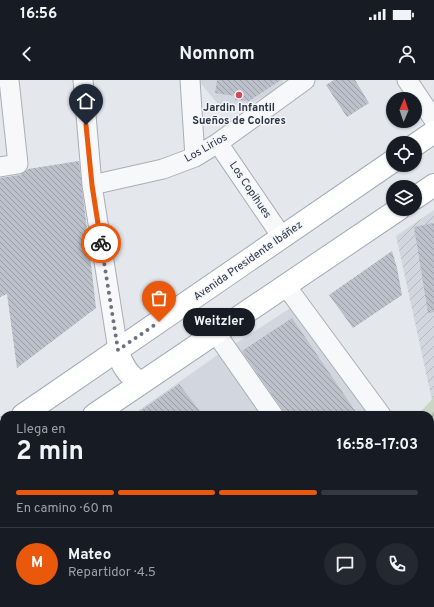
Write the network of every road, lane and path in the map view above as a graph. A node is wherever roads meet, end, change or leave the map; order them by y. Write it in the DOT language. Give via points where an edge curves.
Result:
graph roads {
  1 [pos="9,80"];
  2 [pos="82,80"];
  3 [pos="190,80"];
  4 [pos="305,80"];
  5 [pos="407,80"];
  6 [pos="434,120"];
  7 [pos="434,132"];
  8 [pos="422,140"];
  9 [pos="218,143"];
  10 [pos="195,157"];
  11 [pos="386,165"];
  12 [pos="0,167"];
  13 [pos="92,185"];
  14 [pos="434,185"];
  15 [pos="422,193"];
  16 [pos="389,216"];
  17 [pos="282,237"];
  18 [pos="286,286"];
  19 [pos="215,332"];
  20 [pos="118,350"];
  21 [pos="142,382"];
  22 [pos="29,411"];
  23 [pos="100,411"];
  24 [pos="270,411"];
  25 [pos="378,411"];
  1 -- 12 [label="street" via="18,164"];
  2 -- 13 [label="street"];
  3 -- 10 [label="street"];
  4 -- 9 [label="street, Los Lirios"];
  5 -- 6 [label="street"];
  7 -- 8 [label="main road"];
  9 -- 10 [label="street, Los Lirios"];
  9 -- 17 [label="street, Los Copihues"];
  10 -- 13 [label="street, Los Lirios" via="163,169"];
  11 -- 17 [label="main road, Avenida Presidente Ibáñez"];
  13 -- 20 [label="street"];
  14 -- 15 [label="main road"];
  16 -- 18 [label="main road"];
  17 -- 20 [label="main road, Avenida Presidente Ibáñez"];
  18 -- 19 [label="main road"];
  18 -- 25 [label="street"];
  19 -- 21 [label="main road"];
  19 -- 24 [label="street"];
  20 -- 21 [label="main road" via="119,359 130,374"];
  20 -- 22 [label="main road, Avenida Presidente Ibáñez"];
  21 -- 23 [label="main road"];
}
